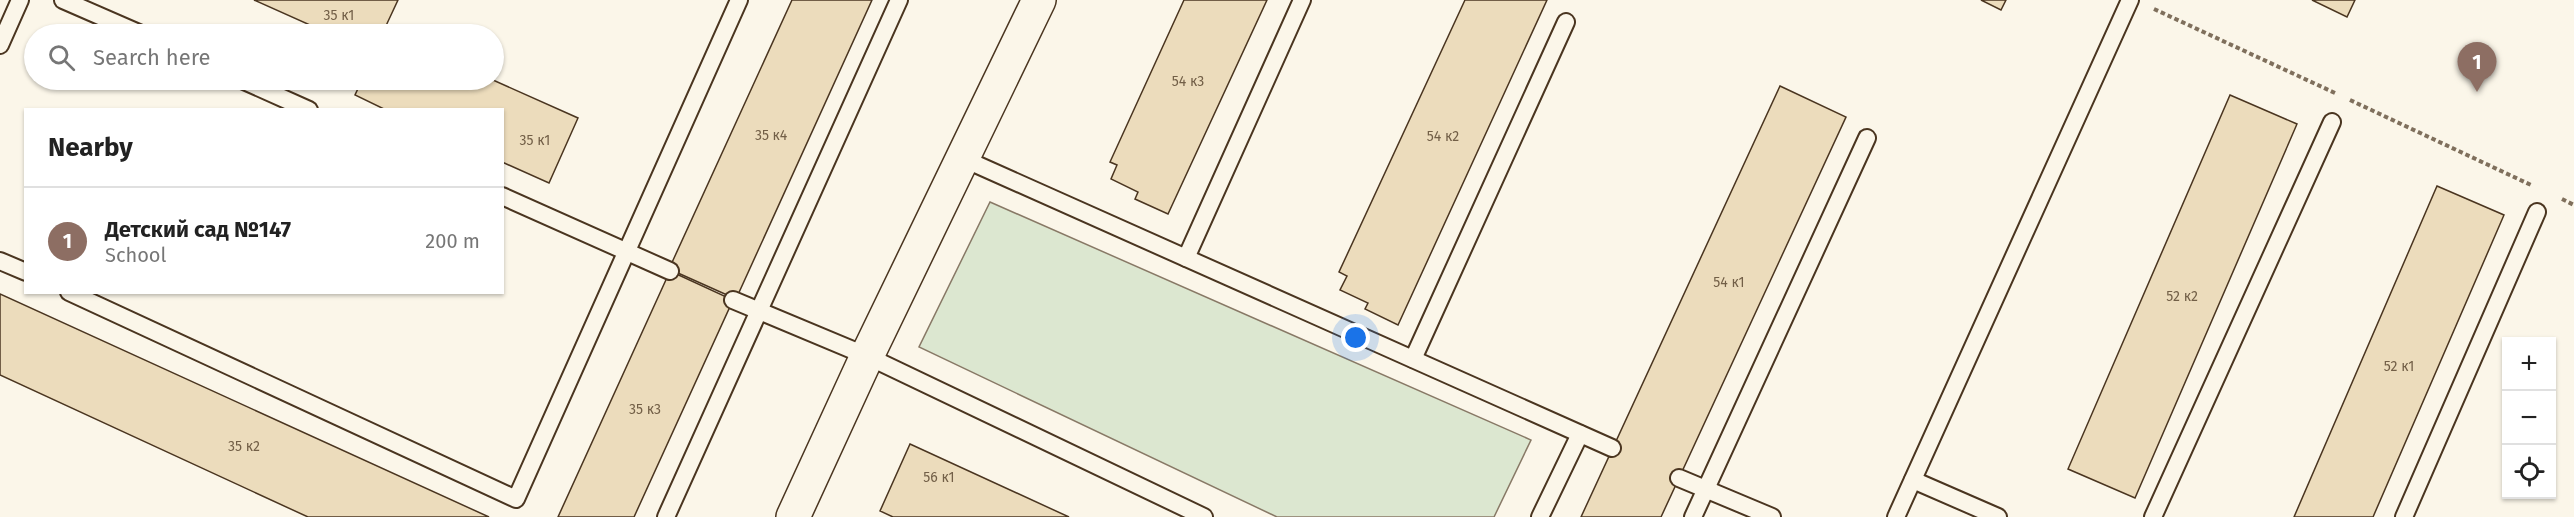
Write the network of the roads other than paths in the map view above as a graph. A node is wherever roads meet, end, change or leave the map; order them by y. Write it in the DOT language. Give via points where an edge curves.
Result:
graph roads {
  1 [pos="20,0"];
  2 [pos="63,0"];
  3 [pos="739,0"];
  4 [pos="899,0"];
  5 [pos="1039,0"];
  6 [pos="1302,0"];
  7 [pos="2130,0"];
  8 [pos="1566,22"];
  9 [pos="118,24"];
  10 [pos="0,45"];
  11 [pos="264,90"];
  12 [pos="305,108"];
  13 [pos="2332,122"];
  14 [pos="1867,138"];
  15 [pos="962,158"];
  16 [pos="504,197"];
  17 [pos="2537,212"];
  18 [pos="628,252"];
  19 [pos="1186,258"];
  20 [pos="0,261"];
  21 [pos="669,271"];
  22 [pos="24,272"];
  23 [pos="73,294"];
  24 [pos="733,300"];
  25 [pos="758,309"];
  26 [pos="867,356"];
  27 [pos="1413,359"];
  28 [pos="1580,434"];
  29 [pos="1612,448"];
  30 [pos="1679,478"];
  31 [pos="1913,480"];
  32 [pos="1705,489"];
  33 [pos="666,517"];
  34 [pos="793,517"];
  35 [pos="1204,517"];
  36 [pos="1540,517"];
  37 [pos="1693,517"];
  38 [pos="1772,517"];
  39 [pos="1896,517"];
  40 [pos="1998,517"];
  41 [pos="2153,517"];
  42 [pos="2404,517"];
  1 -- 10 [label="lane"];
  2 -- 9 [label="lane"];
  3 -- 18 [label="lane"];
  4 -- 25 [label="lane"];
  5 -- 15 [label="street"];
  6 -- 19 [label="lane"];
  7 -- 31 [label="lane"];
  8 -- 27 [label="lane"];
  11 -- 12 [label="lane"];
  13 -- 41 [label="lane"];
  14 -- 32 [label="lane"];
  15 -- 19 [label="lane"];
  15 -- 26 [label="street"];
  16 -- 18 [label="lane"];
  17 -- 42 [label="lane"];
  18 -- 21 [label="lane"];
  18 -- 23 [label="lane" via="516,499"];
  19 -- 27 [label="lane"];
  20 -- 22 [label="lane"];
  24 -- 25 [label="lane"];
  25 -- 26 [label="lane"];
  25 -- 33 [label="lane"];
  26 -- 34 [label="street"];
  26 -- 35 [label="lane"];
  27 -- 28 [label="lane"];
  28 -- 29 [label="lane"];
  28 -- 36 [label="lane"];
  30 -- 32 [label="lane"];
  31 -- 39 [label="lane"];
  31 -- 40 [label="lane"];
  32 -- 37 [label="lane"];
  32 -- 38 [label="lane"];
}
